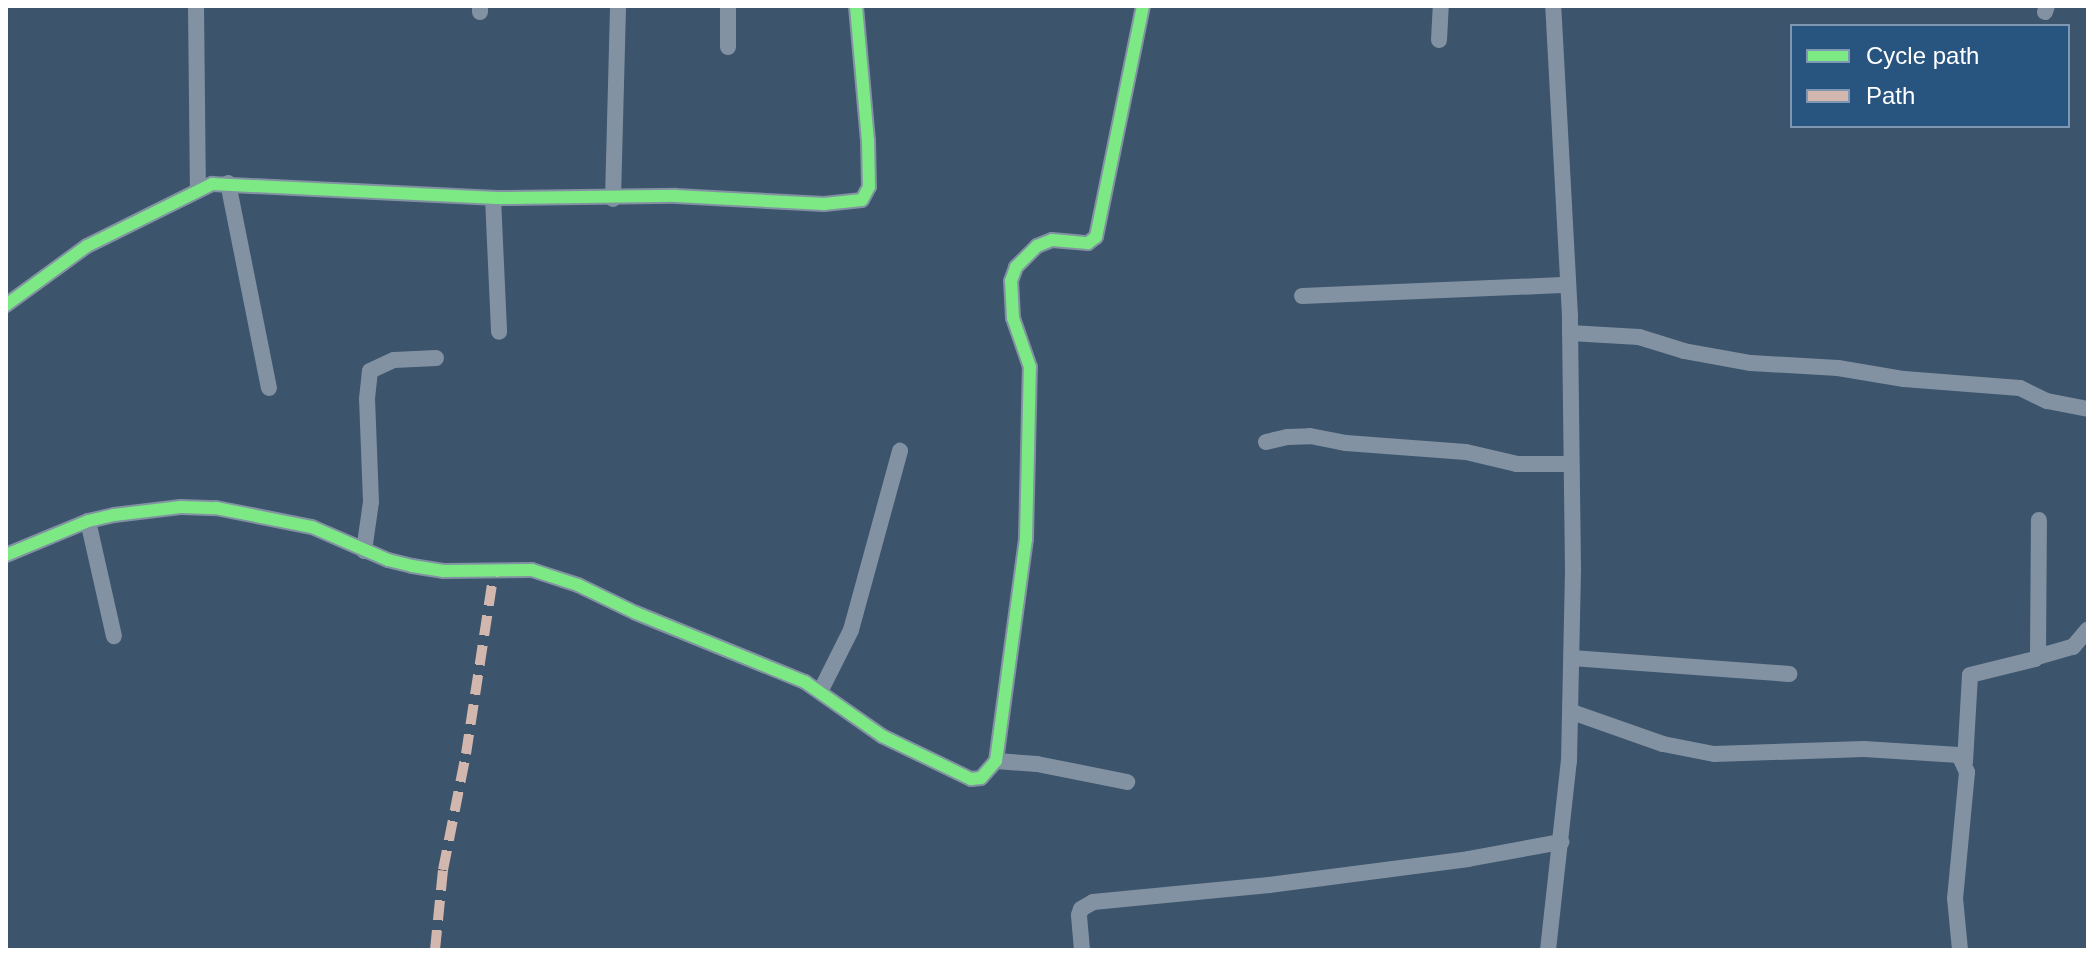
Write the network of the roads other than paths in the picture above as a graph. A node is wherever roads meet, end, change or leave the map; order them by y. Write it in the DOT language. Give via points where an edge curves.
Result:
graph roads {
  1 [pos="196,6"];
  2 [pos="618,6"];
  3 [pos="728,6"];
  4 [pos="856,6"];
  5 [pos="1143,6"];
  6 [pos="1441,6"];
  7 [pos="1553,6"];
  8 [pos="1439,40"];
  9 [pos="728,47"];
  10 [pos="228,183"];
  11 [pos="198,189"];
  12 [pos="493,198"];
  13 [pos="613,199"];
  14 [pos="1568,285"];
  15 [pos="1302,296"];
  16 [pos="6,305"];
  17 [pos="499,332"];
  18 [pos="1570,333"];
  19 [pos="436,358"];
  20 [pos="269,388"];
  21 [pos="2088,409"];
  22 [pos="1266,442"];
  23 [pos="900,451"];
  24 [pos="1571,464"];
  25 [pos="2039,520"];
  26 [pos="88,521"];
  27 [pos="364,551"];
  28 [pos="6,555"];
  29 [pos="2088,629"];
  30 [pos="114,636"];
  31 [pos="2037,657"];
  32 [pos="1572,658"];
  33 [pos="1789,674"];
  34 [pos="821,690"];
  35 [pos="1572,712"];
  36 [pos="996,761"];
  37 [pos="1965,762"];
  38 [pos="1127,782"];
  39 [pos="1561,842"];
  40 [pos="1082,950"];
  41 [pos="1548,950"];
  42 [pos="1960,950"];
  1 -- 11 [label="street"];
  2 -- 13 [label="street"];
  3 -- 9 [label="street"];
  4 -- 13 [label="street" via="868,141 869,187 862,200 824,204 676,196"];
  5 -- 36 [label="street" via="1096,237 1088,243 1052,240 1037,246 1016,267 1011,281 1013,318 1030,367 1030,449 1026,539"];
  6 -- 8 [label="street"];
  7 -- 14 [label="street"];
  10 -- 11 [label="street"];
  10 -- 12 [label="street"];
  10 -- 20 [label="street"];
  11 -- 16 [label="street" via="87,246"];
  12 -- 13 [label="street"];
  12 -- 17 [label="street"];
  14 -- 15 [label="street"];
  14 -- 18 [label="street"];
  18 -- 21 [label="street" via="1639,337 1751,363 2020,388 2047,401"];
  18 -- 24 [label="street"];
  19 -- 27 [label="street" via="394,360 370,371 371,502"];
  22 -- 24 [label="street" via="1310,436 1466,452 1517,464"];
  23 -- 34 [label="street" via="851,630"];
  24 -- 32 [label="street"];
  25 -- 31 [label="street"];
  26 -- 27 [label="street" via="144,511 216,508 298,523"];
  26 -- 28 [label="street"];
  26 -- 30 [label="street"];
  27 -- 34 [label="street" via="444,571 553,575"];
  29 -- 31 [label="street" via="2073,647"];
  31 -- 37 [label="street" via="1970,675"];
  32 -- 33 [label="street"];
  32 -- 35 [label="street"];
  34 -- 36 [label="street" via="882,736 971,779 989,773"];
  35 -- 37 [label="street" via="1663,744 1714,754 1912,750 1959,755"];
  35 -- 39 [label="street"];
  36 -- 38 [label="street"];
  37 -- 42 [label="street" via="1955,898"];
  39 -- 40 [label="street" via="1269,885 1093,902 1079,915"];
  39 -- 41 [label="street"];
}
